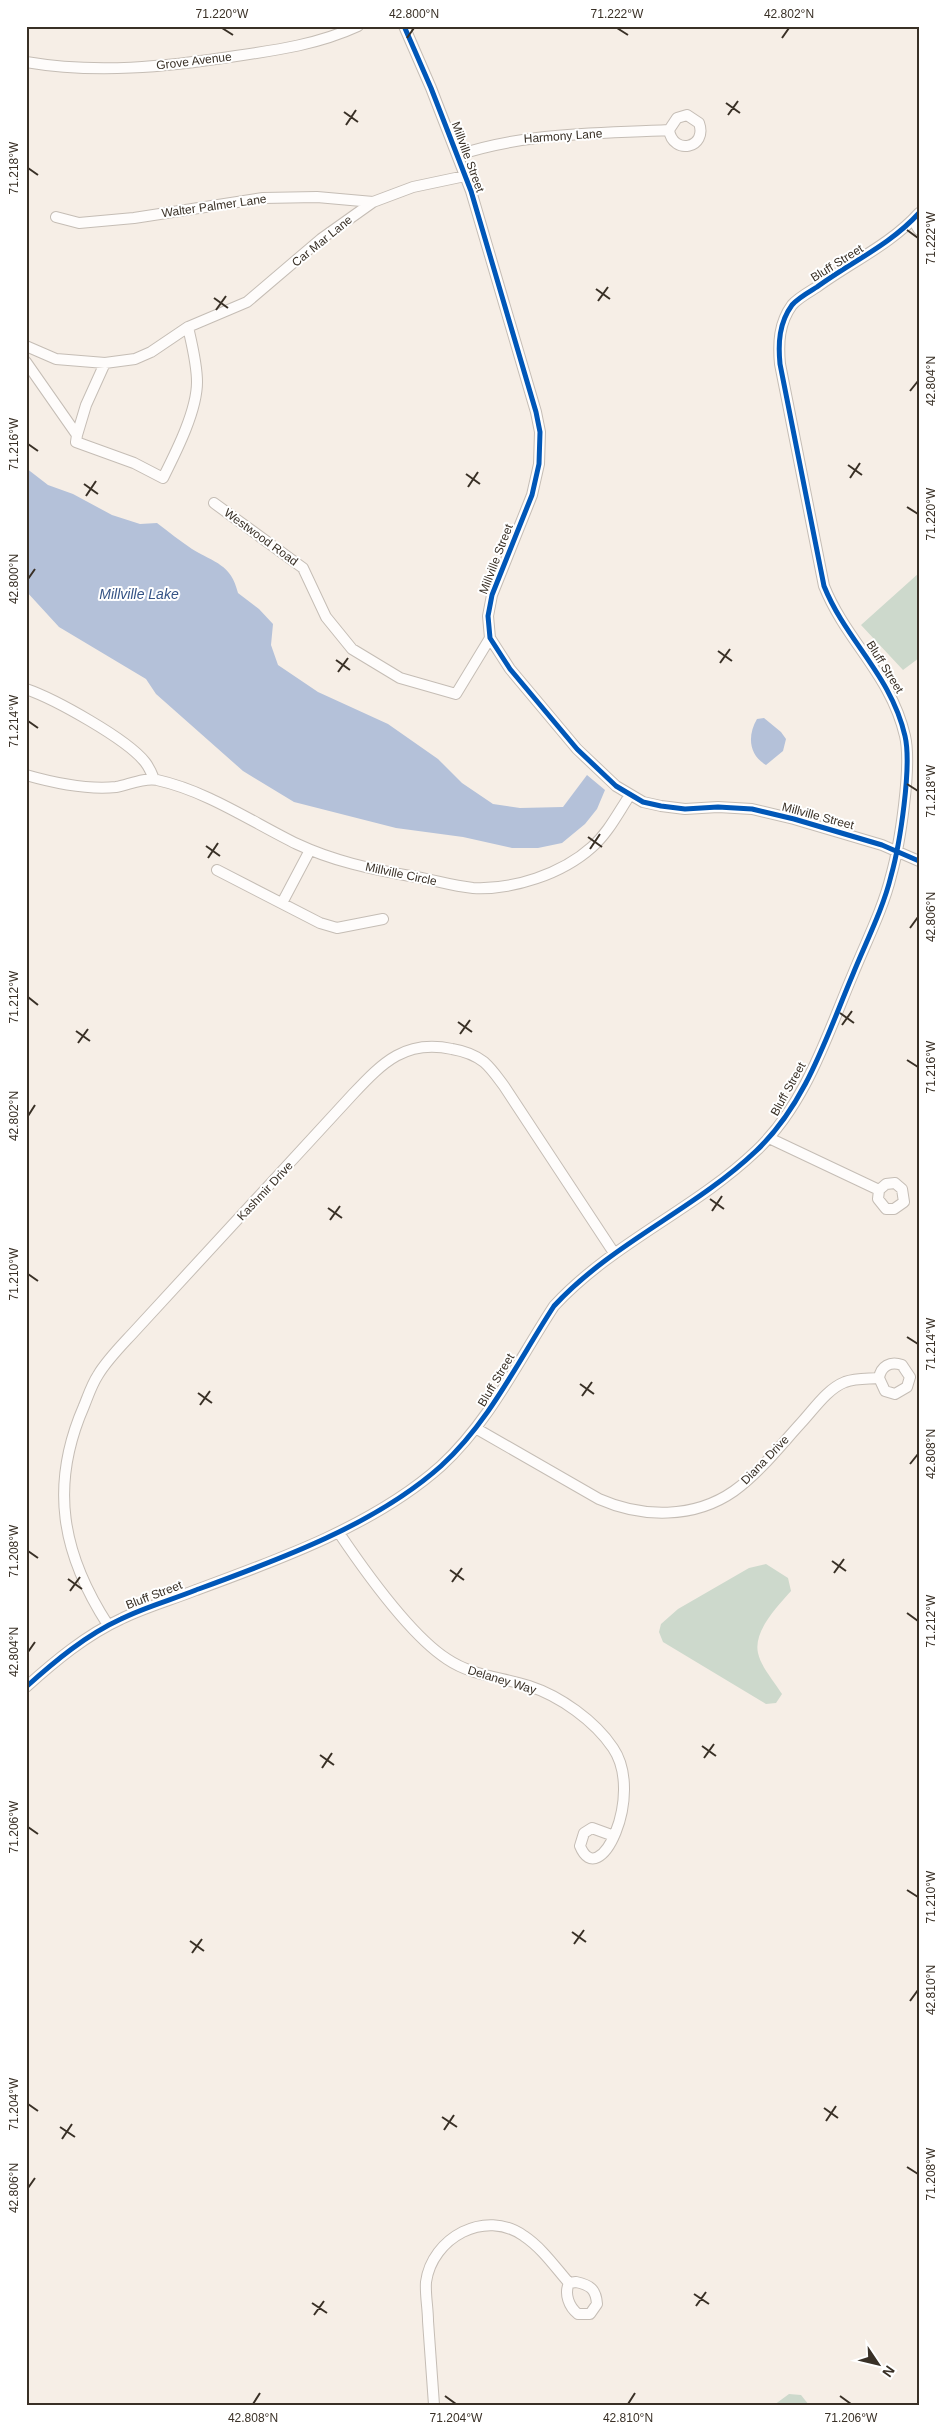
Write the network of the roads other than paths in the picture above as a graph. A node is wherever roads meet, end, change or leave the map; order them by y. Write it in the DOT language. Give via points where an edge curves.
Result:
graph roads {
  1 [pos="358,26"];
  2 [pos="404,26"];
  3 [pos="26,62"];
  4 [pos="669,130"];
  5 [pos="458,155"];
  6 [pos="465,176"];
  7 [pos="373,202"];
  8 [pos="916,216"];
  9 [pos="56,217"];
  10 [pos="919,230"];
  11 [pos="188,328"];
  12 [pos="26,346"];
  13 [pos="26,362"];
  14 [pos="105,363"];
  15 [pos="77,435"];
  16 [pos="214,503"];
  17 [pos="490,638"];
  18 [pos="26,689"];
  19 [pos="26,775"];
  20 [pos="154,779"];
  21 [pos="630,796"];
  22 [pos="310,850"];
  23 [pos="896,852"];
  24 [pos="919,861"];
  25 [pos="217,870"];
  26 [pos="282,903"];
  27 [pos="383,919"];
  28 [pos="769,1138"];
  29 [pos="879,1190"];
  30 [pos="614,1253"];
  31 [pos="879,1378"];
  32 [pos="477,1429"];
  33 [pos="339,1533"];
  34 [pos="108,1625"];
  35 [pos="26,1687"];
  36 [pos="614,1836"];
  37 [pos="569,2283"];
  38 [pos="434,2405"];
  1 -- 3 [label="street, Grove Avenue" via="319,42 159,66 72,68"];
  2 -- 5 [label="street, Millville Street"];
  4 -- 5 [label="street, Harmony Lane" via="536,136"];
  5 -- 6 [label="street, Millville Street"];
  6 -- 7 [label="street, Car Mar Lane" via="413,187"];
  6 -- 17 [label="street, Millville Street" via="540,432 539,464 532,495 492,595 488,616"];
  7 -- 9 [label="street, Walter Palmer Lane" via="317,197 263,198 134,218 79,223"];
  7 -- 11 [label="street, Car Mar Lane" via="321,240 247,302"];
  8 -- 10 [label="street"];
  8 -- 23 [label="street, Bluff Street" via="875,251 837,272 793,304 784,320 778,343 824,586 832,605 876,668 897,706 906,738 906,772"];
  11 -- 14 [label="street, Car Mar Lane" via="135,359"];
  11 -- 15 [label="street" via="197,383 191,410 163,478 134,463 76,442"];
  12 -- 14 [label="street, Car Mar Lane" via="56,359"];
  13 -- 15 [label="street"];
  14 -- 15 [label="street"];
  16 -- 17 [label="street, Westwood Road" via="303,568 326,616 352,649 400,678 456,694"];
  17 -- 21 [label="street, Millville Street" via="510,669 577,749 607,779"];
  18 -- 20 [label="street" via="66,707 112,736 145,762"];
  19 -- 20 [label="street, Millville Circle" via="83,786 114,787"];
  20 -- 22 [label="street, Millville Circle" via="220,804"];
  21 -- 22 [label="street, Millville Circle" via="607,830 576,859 544,874 496,887 474,888 389,873"];
  21 -- 23 [label="street, Millville Street" via="661,806 685,809 752,809 825,827"];
  22 -- 26 [label="street"];
  23 -- 24 [label="street, Millville Street"];
  23 -- 28 [label="street, Bluff Street" via="880,910 824,1043 792,1108"];
  25 -- 26 [label="street"];
  26 -- 27 [label="street" via="300,915 337,928"];
  28 -- 29 [label="street"];
  28 -- 30 [label="street, Bluff Street" via="712,1188"];
  30 -- 32 [label="street, Bluff Street" via="554,1306"];
  30 -- 34 [label="street, Kashmir Drive" via="504,1086 484,1062 465,1051 434,1045 413,1048 393,1057 353,1094 98,1375 76,1425 63,1487 65,1519 74,1560"];
  31 -- 32 [label="street, Diana Drive" via="844,1382 826,1395 733,1491 715,1501 674,1512 652,1513 619,1508"];
  32 -- 33 [label="street, Bluff Street" via="439,1468 414,1487"];
  33 -- 34 [label="street, Bluff Street"];
  33 -- 36 [label="street, Delaney Way" via="415,1630 447,1659 478,1674 547,1694 576,1712 608,1740 620,1759 624,1781 625,1804"];
  34 -- 35 [label="street, Bluff Street" via="48,1667"];
  37 -- 38 [label="street" via="524,2235 508,2228 480,2226 455,2234 445,2242 434,2256 426,2285"];
}
